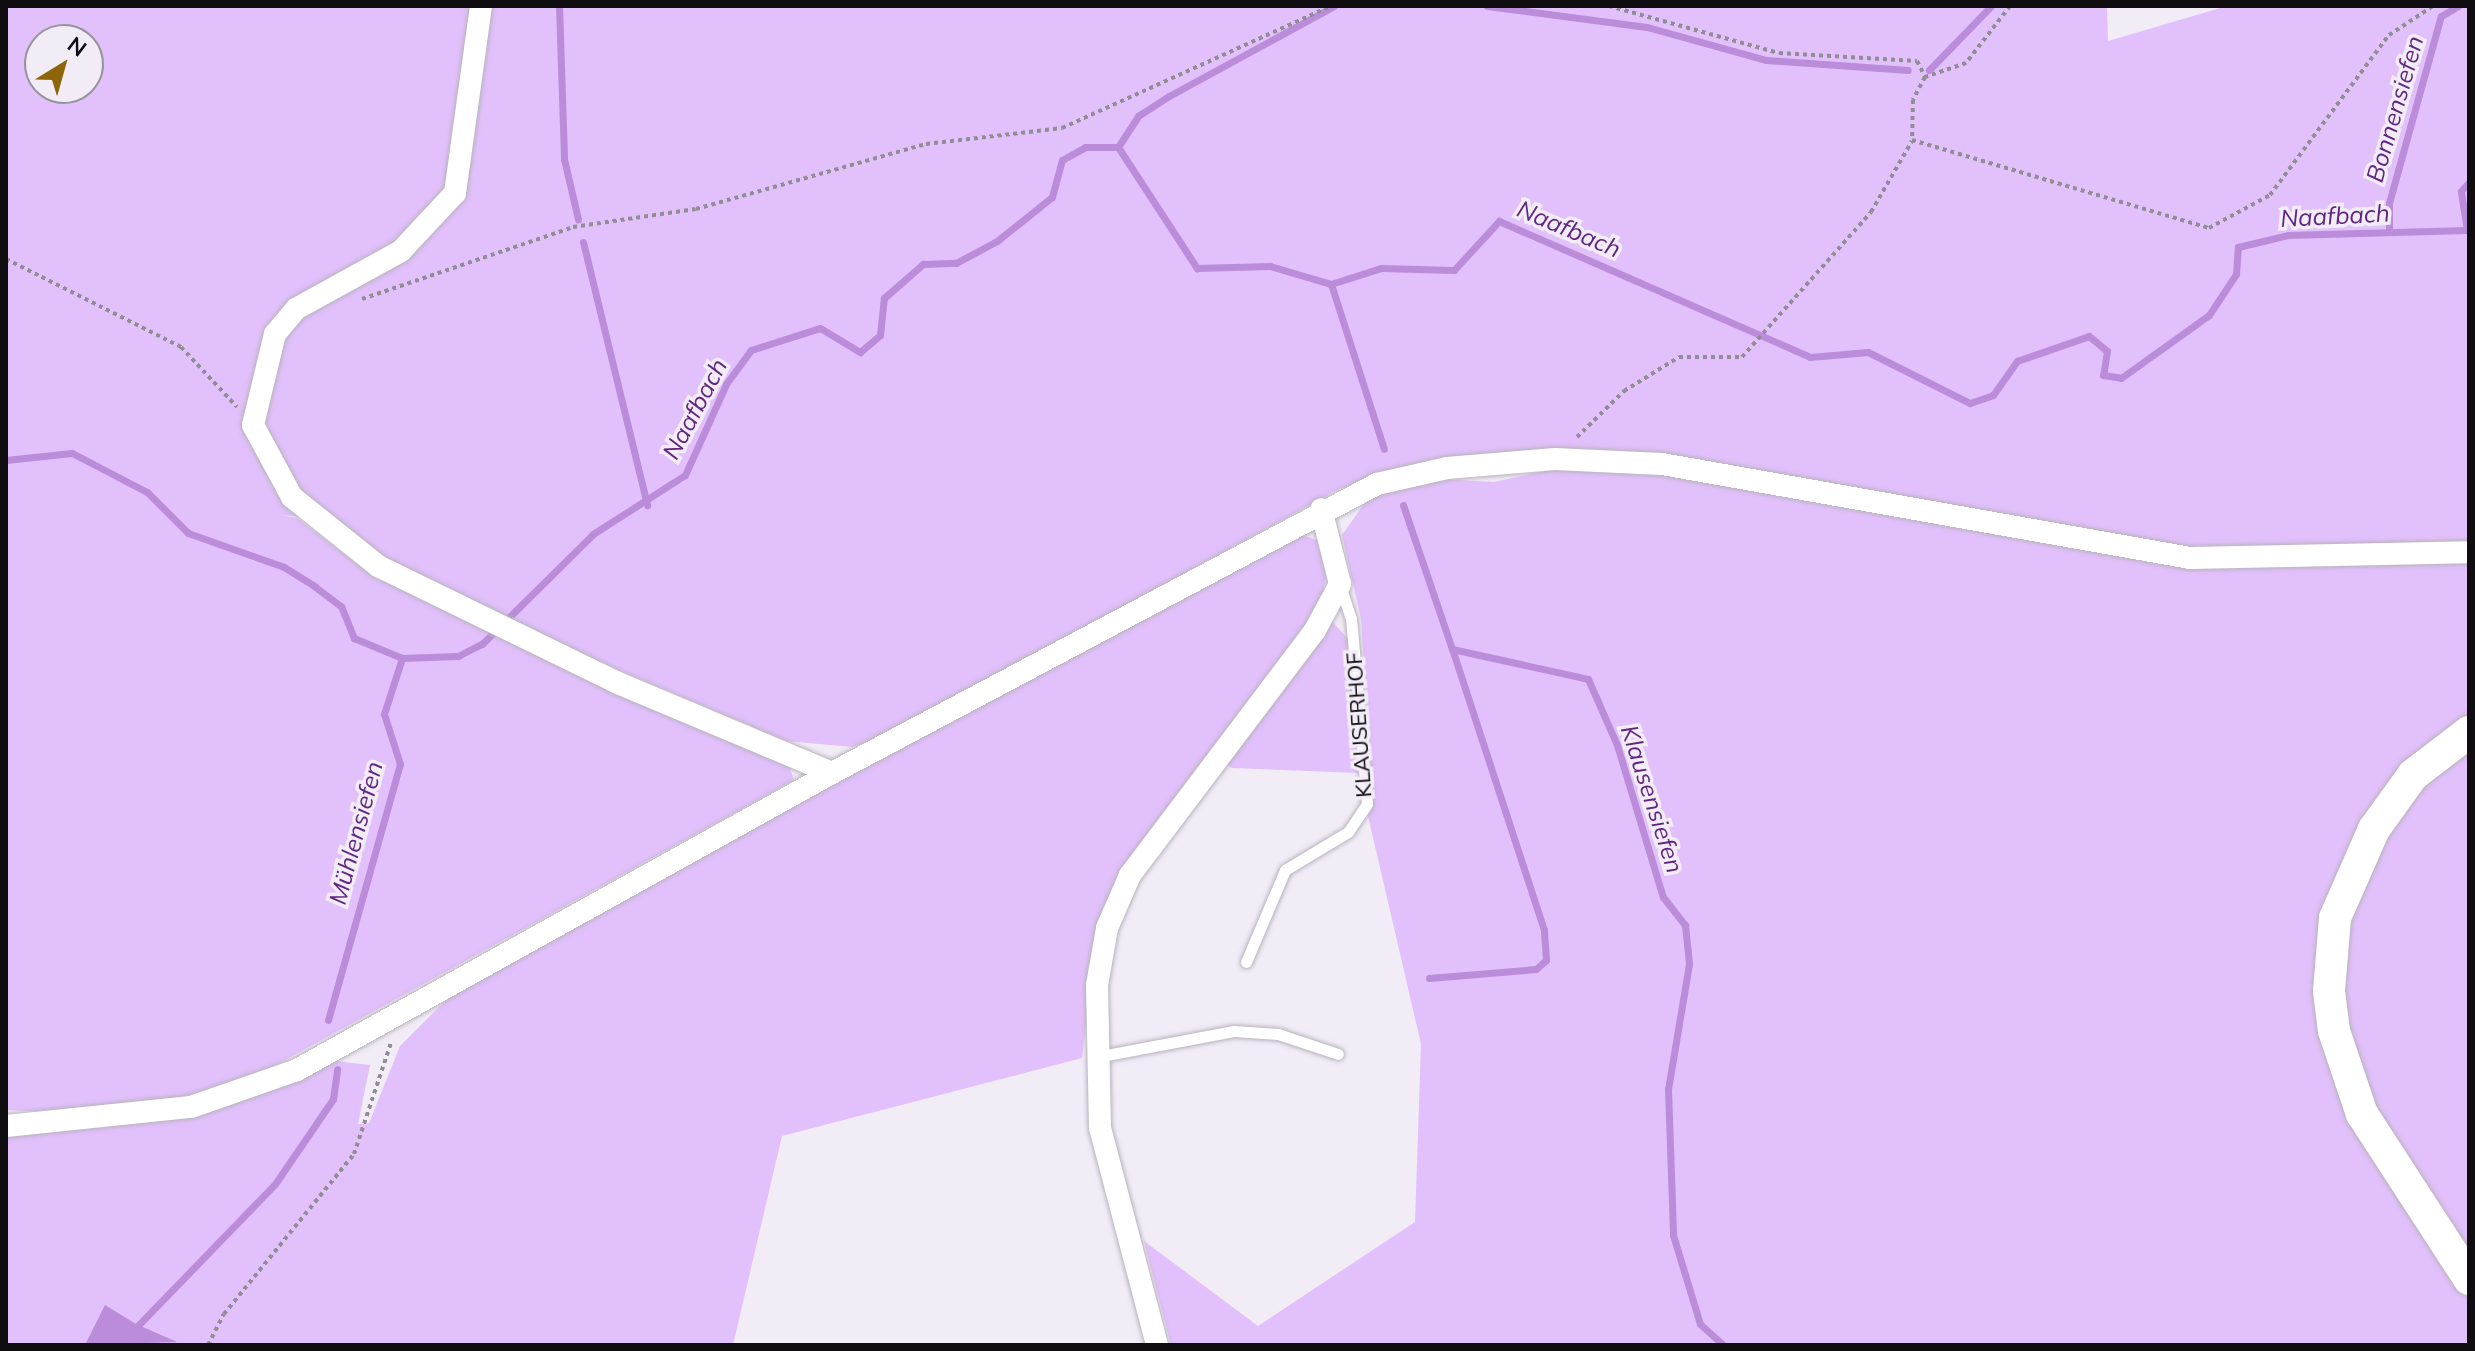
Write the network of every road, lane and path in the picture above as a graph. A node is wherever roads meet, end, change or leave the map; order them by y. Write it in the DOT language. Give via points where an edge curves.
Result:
graph roads {
  1 [pos="481,6"];
  2 [pos="1331,6"];
  3 [pos="1609,6"];
  4 [pos="2010,6"];
  5 [pos="2433,6"];
  6 [pos="1925,77"];
  7 [pos="1912,140"];
  8 [pos="6,259"];
  9 [pos="350,301"];
  10 [pos="253,425"];
  11 [pos="1555,459"];
  12 [pos="1321,509"];
  13 [pos="2469,552"];
  14 [pos="1340,584"];
  15 [pos="2469,732"];
  16 [pos="832,773"];
  17 [pos="1246,962"];
  18 [pos="403,1011"];
  19 [pos="1338,1054"];
  20 [pos="1095,1057"];
  21 [pos="6,1126"];
  22 [pos="2469,1279"];
  23 [pos="208,1345"];
  24 [pos="1157,1345"];
  1 -- 10 [label="street" via="455,193 401,251 296,309 275,334"];
  2 -- 9 [label="path" via="1062,128 926,144 696,209 573,227"];
  3 -- 6 [label="path" via="1779,53 1917,61"];
  4 -- 6 [label="path" via="1966,63"];
  5 -- 7 [label="path" via="2389,35 2270,195 2209,228 1925,150"];
  6 -- 7 [label="path" via="1913,100"];
  7 -- 11 [label="path" via="1871,212 1742,357 1679,357 1624,391"];
  8 -- 10 [label="path" via="181,347"];
  10 -- 16 [label="street" via="292,497 334,538 508,629"];
  11 -- 12 [label="street" via="1447,468 1377,484"];
  11 -- 13 [label="street" via="1662,464 2190,558"];
  12 -- 14 [label="street"];
  12 -- 16 [label="street"];
  14 -- 17 [label="lane, KLAUSERHOF" via="1351,619 1367,804 1348,832 1285,870"];
  14 -- 20 [label="street" via="1314,632 1130,875 1107,928"];
  15 -- 22 [label="main road" via="2413,775 2374,829 2335,918 2329,991 2334,1031 2362,1114"];
  16 -- 18 [label="street"];
  18 -- 21 [label="street" via="297,1070 191,1107"];
  18 -- 23 [label="path" via="354,1154 224,1314"];
  19 -- 20 [label="lane" via="1278,1034 1234,1031"];
  20 -- 24 [label="street" via="1100,1128"];
}
